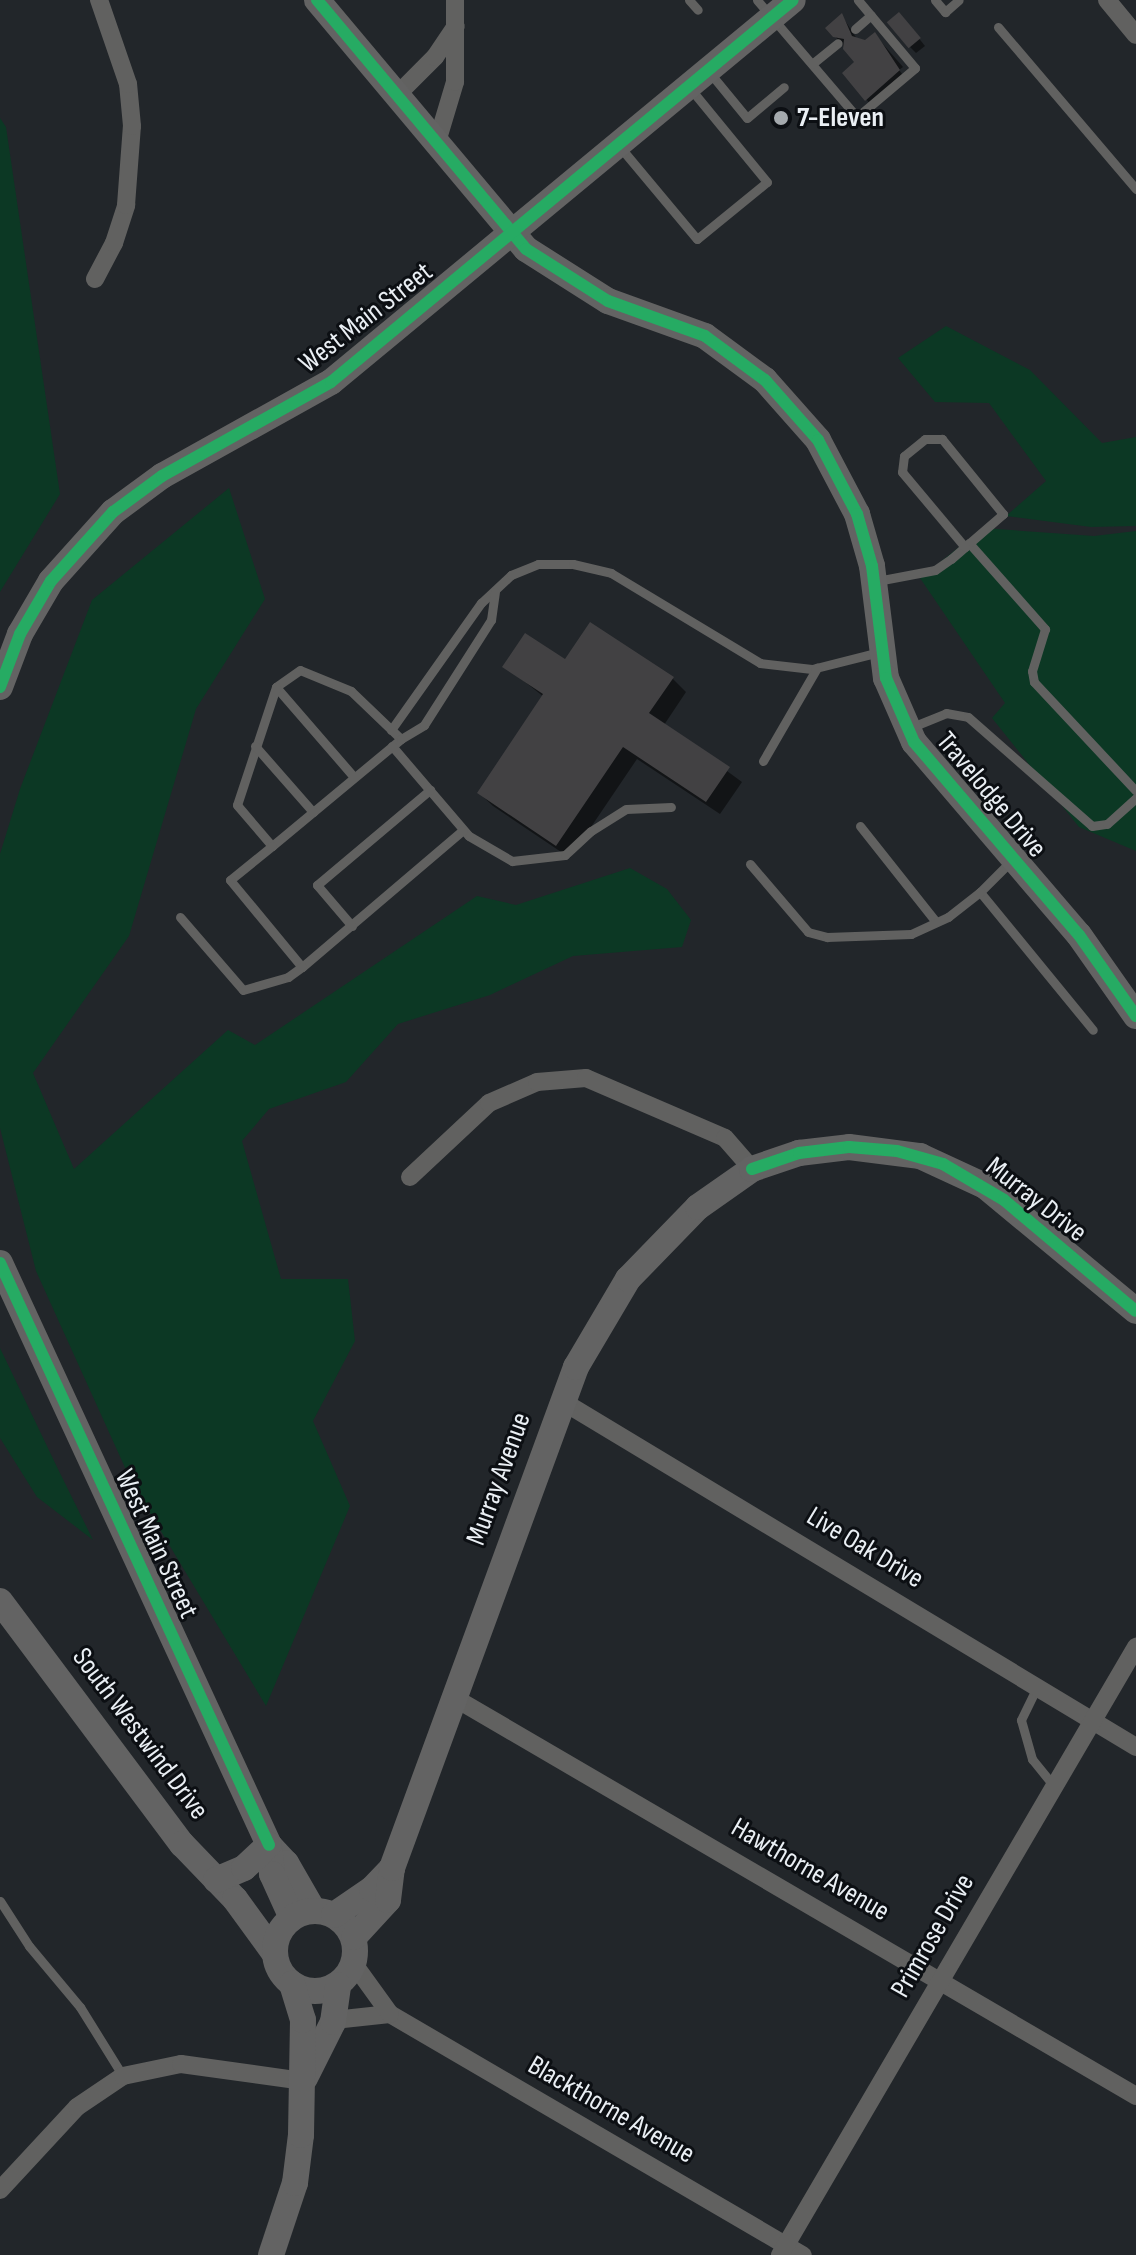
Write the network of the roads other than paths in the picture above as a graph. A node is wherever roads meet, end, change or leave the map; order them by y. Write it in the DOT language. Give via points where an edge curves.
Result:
graph roads {
  1 [pos="99,0"];
  2 [pos="317,0"];
  3 [pos="455,0"];
  4 [pos="689,0"];
  5 [pos="793,0"];
  6 [pos="858,0"];
  7 [pos="935,0"];
  8 [pos="959,0"];
  9 [pos="1107,0"];
  10 [pos="765,8"];
  11 [pos="698,10"];
  12 [pos="871,15"];
  13 [pos="456,26"];
  14 [pos="998,27"];
  15 [pos="855,29"];
  16 [pos="1136,35"];
  17 [pos="838,43"];
  18 [pos="812,64"];
  19 [pos="698,79"];
  20 [pos="784,87"];
  21 [pos="398,94"];
  22 [pos="437,142"];
  23 [pos="618,144"];
  24 [pos="1136,189"];
  25 [pos="509,233"];
  26 [pos="95,279"];
  27 [pos="967,545"];
  28 [pos="873,582"];
  29 [pos="495,592"];
  30 [pos="880,651"];
  31 [pos="817,668"];
  32 [pos="0,687"];
  33 [pos="276,687"];
  34 [pos="909,728"];
  35 [pos="391,730"];
  36 [pos="401,739"];
  37 [pos="255,746"];
  38 [pos="392,746"];
  39 [pos="763,761"];
  40 [pos="354,777"];
  41 [pos="430,790"];
  42 [pos="1136,791"];
  43 [pos="1136,798"];
  44 [pos="671,807"];
  45 [pos="313,812"];
  46 [pos="860,826"];
  47 [pos="463,830"];
  48 [pos="272,846"];
  49 [pos="1014,859"];
  50 [pos="750,864"];
  51 [pos="980,892"];
  52 [pos="180,917"];
  53 [pos="936,922"];
  54 [pos="352,926"];
  55 [pos="302,967"];
  56 [pos="1136,1016"];
  57 [pos="1093,1030"];
  58 [pos="752,1169"];
  59 [pos="410,1177"];
  60 [pos="0,1263"];
  61 [pos="1136,1311"];
  62 [pos="562,1401"];
  63 [pos="0,1601"];
  64 [pos="1136,1647"];
  65 [pos="1038,1685"];
  66 [pos="453,1697"];
  67 [pos="1091,1722"];
  68 [pos="1136,1747"];
  69 [pos="1053,1785"];
  70 [pos="269,1845"];
  71 [pos="392,1868"];
  72 [pos="216,1880"];
  73 [pos="235,1899"];
  74 [pos="0,1901"];
  75 [pos="307,1916"];
  76 [pos="275,1954"];
  77 [pos="348,1962"];
  78 [pos="942,1979"];
  79 [pos="292,1984"];
  80 [pos="390,2014"];
  81 [pos="334,2020"];
  82 [pos="123,2076"];
  83 [pos="304,2081"];
  84 [pos="1136,2096"];
  85 [pos="0,2189"];
  86 [pos="783,2250"];
  87 [pos="271,2255"];
  88 [pos="803,2255"];
  1 -- 26 [label="street" via="128,84 132,126 126,205"];
  2 -- 21 [label="street, Travelodge Drive"];
  3 -- 13 [label="street"];
  4 -- 11 [label="lane"];
  5 -- 10 [label="street, West Main Street"];
  6 -- 12 [label="lane"];
  7 -- 8 [label="lane" via="945,12"];
  9 -- 16 [label="street"];
  10 -- 18 [label="lane"];
  10 -- 19 [label="street, West Main Street"];
  12 -- 15 [label="lane"];
  12 -- 18 [label="lane" via="915,68 857,117"];
  13 -- 21 [label="street" via="435,57"];
  13 -- 22 [label="street" via="455,82"];
  14 -- 24 [label="lane"];
  17 -- 18 [label="lane"];
  19 -- 20 [label="lane" via="747,118"];
  19 -- 23 [label="street, West Main Street"];
  19 -- 23 [label="lane" via="767,182 697,239"];
  21 -- 22 [label="street, Travelodge Drive"];
  22 -- 25 [label="street, Travelodge Drive"];
  23 -- 25 [label="street, West Main Street"];
  25 -- 28 [label="street, Travelodge Drive" via="608,301 705,336 765,380 818,440 857,514"];
  25 -- 32 [label="street, West Main Street" via="331,382 162,476 113,512 51,581 20,634"];
  27 -- 27 [label="lane" via="902,472 904,456 925,439 942,439 1003,511"];
  27 -- 28 [label="lane" via="935,570"];
  27 -- 42 [label="lane" via="1045,629 1032,671 1034,682"];
  28 -- 30 [label="street, Travelodge Drive"];
  29 -- 31 [label="lane" via="511,575 538,564 591,568 611,573 746,657"];
  29 -- 35 [label="lane" via="481,603"];
  29 -- 36 [label="lane" via="491,620 463,665 424,725"];
  30 -- 31 [label="lane"];
  30 -- 34 [label="street, Travelodge Drive"];
  31 -- 39 [label="lane"];
  33 -- 35 [label="lane" via="300,670 309,670 351,691"];
  33 -- 37 [label="lane"];
  33 -- 40 [label="lane"];
  34 -- 43 [label="lane" via="946,713 968,717 1092,826 1107,824"];
  34 -- 49 [label="street, Travelodge Drive" via="914,742"];
  35 -- 36 [label="lane"];
  36 -- 38 [label="lane"];
  37 -- 45 [label="lane"];
  37 -- 48 [label="lane" via="237,805"];
  38 -- 40 [label="lane"];
  38 -- 41 [label="lane"];
  40 -- 45 [label="lane"];
  41 -- 47 [label="lane"];
  41 -- 54 [label="lane" via="317,885"];
  44 -- 47 [label="lane" via="626,809 565,855 532,862 499,857"];
  45 -- 48 [label="lane"];
  46 -- 53 [label="lane"];
  47 -- 54 [label="lane"];
  48 -- 55 [label="lane" via="230,880"];
  49 -- 51 [label="lane"];
  49 -- 56 [label="street, Travelodge Drive" via="1079,935"];
  50 -- 53 [label="lane" via="808,932 827,937 911,934"];
  51 -- 53 [label="lane"];
  51 -- 57 [label="lane"];
  52 -- 55 [label="lane" via="243,990 288,977"];
  54 -- 55 [label="lane"];
  58 -- 59 [label="street" via="725,1138 584,1078 537,1082 489,1103"];
  58 -- 61 [label="street, Murray Drive" via="799,1153 849,1147 897,1151 943,1164 1004,1200"];
  58 -- 62 [label="street, Murray Avenue" via="698,1207 649,1253 591,1336"];
  60 -- 70 [label="street, West Main Street"];
  62 -- 65 [label="street, Live Oak Drive"];
  62 -- 66 [label="street, Murray Avenue"];
  63 -- 72 [label="street, South Westwind Drive" via="182,1844"];
  64 -- 67 [label="street, Primrose Drive"];
  65 -- 67 [label="street, Live Oak Drive"];
  65 -- 69 [label="lane" via="1021,1720 1032,1759"];
  66 -- 71 [label="street, Murray Avenue"];
  66 -- 78 [label="street, Hawthorne Avenue"];
  67 -- 68 [label="street, Live Oak Drive"];
  67 -- 69 [label="street, Primrose Drive"];
  69 -- 78 [label="street, Primrose Drive"];
  70 -- 72 [label="street" via="244,1868"];
  70 -- 75 [label="street, West Main Street" via="286,1863"];
  71 -- 75 [label="street, Murray Avenue" via="372,1889"];
  71 -- 77 [label="street, Murray Avenue" via="388,1900"];
  72 -- 73 [label="street, South Westwind Drive"];
  73 -- 75 [label="street, South Westwind Drive"];
  73 -- 76 [label="street, South Westwind Drive"];
  74 -- 82 [label="lane" via="80,2007"];
  75 -- 76 [label="street" via="279,1934"];
  75 -- 77 [label="street"];
  76 -- 79 [label="street"];
  77 -- 79 [label="street" via="315,1991"];
  77 -- 80 [label="street, Blackthorne Avenue"];
  77 -- 81 [label="street"];
  78 -- 84 [label="street, Hawthorne Avenue"];
  78 -- 86 [label="street, Primrose Drive"];
  79 -- 83 [label="street" via="303,2020"];
  80 -- 81 [label="street"];
  80 -- 86 [label="street, Blackthorne Avenue"];
  81 -- 83 [label="street"];
  82 -- 83 [label="street" via="181,2064"];
  82 -- 85 [label="street" via="77,2107"];
  83 -- 87 [label="street" via="295,2183"];
  86 -- 88 [label="street, Blackthorne Avenue"];
}
